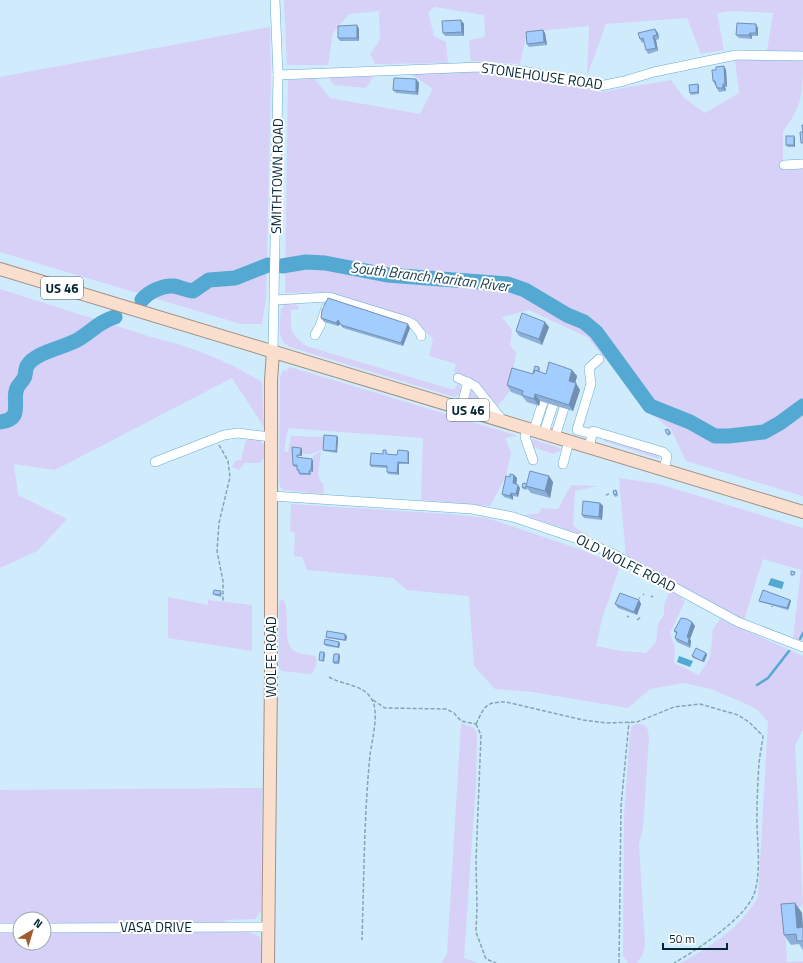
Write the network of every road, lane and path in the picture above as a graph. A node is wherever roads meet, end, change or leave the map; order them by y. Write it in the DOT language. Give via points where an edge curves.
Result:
graph roads {
  1 [pos="275,0"];
  2 [pos="803,56"];
  3 [pos="278,75"];
  4 [pos="803,164"];
  5 [pos="784,165"];
  6 [pos="0,269"];
  7 [pos="329,297"];
  8 [pos="275,300"];
  9 [pos="315,335"];
  10 [pos="421,336"];
  11 [pos="273,352"];
  12 [pos="599,359"];
  13 [pos="458,378"];
  14 [pos="468,382"];
  15 [pos="548,403"];
  16 [pos="461,408"];
  17 [pos="566,409"];
  18 [pos="503,421"];
  19 [pos="547,434"];
  20 [pos="592,434"];
  21 [pos="271,437"];
  22 [pos="215,438"];
  23 [pos="589,447"];
  24 [pos="533,460"];
  25 [pos="155,462"];
  26 [pos="563,464"];
  27 [pos="664,470"];
  28 [pos="609,494"];
  29 [pos="606,495"];
  30 [pos="272,496"];
  31 [pos="803,512"];
  32 [pos="223,602"];
  33 [pos="641,617"];
  34 [pos="637,620"];
  35 [pos="803,647"];
  36 [pos="329,677"];
  37 [pos="372,698"];
  38 [pos="629,722"];
  39 [pos="476,724"];
  40 [pos="268,927"];
  41 [pos="0,928"];
  42 [pos="12,928"];
  43 [pos="52,928"];
  44 [pos="362,940"];
  45 [pos="268,963"];
  46 [pos="496,963"];
  47 [pos="619,963"];
  48 [pos="674,963"];
  1 -- 3 [label="street, SMITHTOWN ROAD"];
  2 -- 3 [label="street, STONEHOUSE ROAD" via="736,55 600,86 523,71 480,67"];
  3 -- 8 [label="street, SMITHTOWN ROAD"];
  4 -- 5 [label="street"];
  6 -- 11 [label="main road, US 46"];
  7 -- 8 [label="street"];
  7 -- 9 [label="street"];
  7 -- 10 [label="street" via="407,321 414,325"];
  8 -- 11 [label="street, SMITHTOWN ROAD"];
  11 -- 16 [label="main road, US 46"];
  11 -- 21 [label="main road, WOLFE ROAD"];
  12 -- 20 [label="street" via="589,368 591,384 577,430"];
  13 -- 14 [label="street"];
  14 -- 16 [label="street"];
  14 -- 18 [label="street" via="475,386"];
  15 -- 19 [label="street"];
  16 -- 18 [label="main road, US 46"];
  17 -- 19 [label="street"];
  18 -- 19 [label="main road, US 46"];
  19 -- 23 [label="main road, US 46"];
  19 -- 24 [label="street" via="525,437"];
  19 -- 26 [label="street"];
  20 -- 23 [label="street"];
  20 -- 27 [label="street" via="593,431 665,453 667,458"];
  21 -- 22 [label="street" via="234,433"];
  21 -- 30 [label="main road, WOLFE ROAD"];
  22 -- 25 [label="street"];
  22 -- 32 [label="path" via="228,461 230,477 218,523 218,561 223,582"];
  23 -- 27 [label="main road, US 46"];
  27 -- 31 [label="main road, US 46"];
  28 -- 29 [label="path"];
  30 -- 35 [label="street, OLD WOLFE ROAD" via="472,509 513,517 604,550 738,622"];
  30 -- 40 [label="main road, WOLFE ROAD"];
  33 -- 34 [label="path"];
  36 -- 37 [label="path" via="367,692"];
  37 -- 39 [label="path" via="379,706 385,708 446,709 461,721"];
  37 -- 44 [label="path" via="375,711 368,785"];
  38 -- 39 [label="path" via="583,720 500,702 490,703 484,707"];
  38 -- 47 [label="path" via="621,806"];
  38 -- 48 [label="path" via="652,717 674,707 700,704 738,715 763,736 759,763 759,856 755,892 742,914"];
  39 -- 46 [label="path" via="481,735 476,932 486,959"];
  40 -- 43 [label="street, VASA DRIVE"];
  40 -- 45 [label="main road, WOLFE ROAD"];
  41 -- 42 [label="street"];
}
